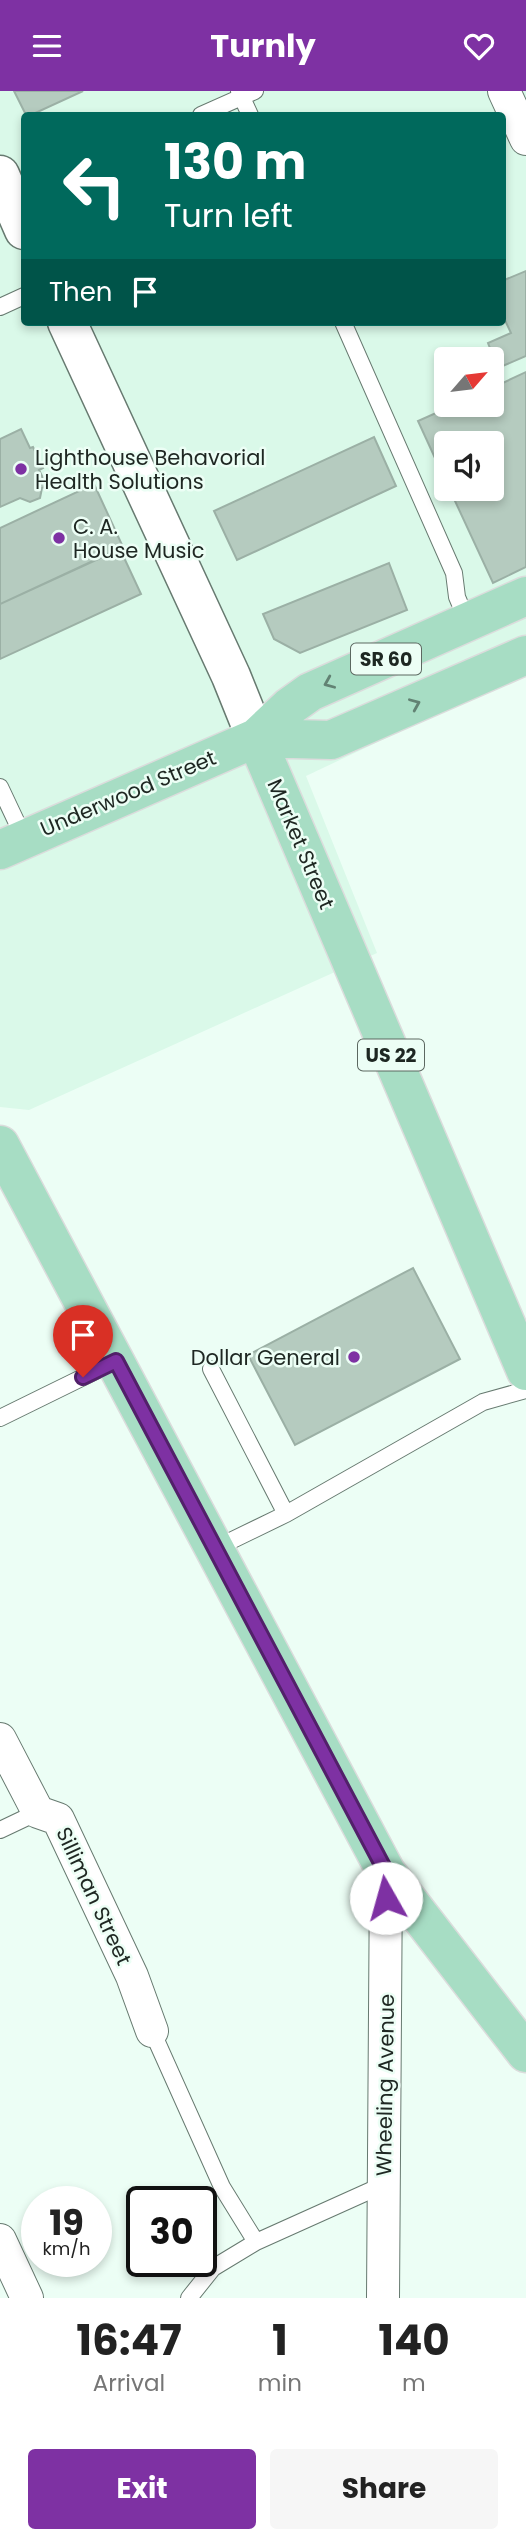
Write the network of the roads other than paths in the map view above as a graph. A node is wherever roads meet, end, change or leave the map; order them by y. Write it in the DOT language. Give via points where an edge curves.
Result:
graph roads {
  1 [pos="504,91"];
  2 [pos="245,93"];
  3 [pos="207,112"];
  4 [pos="249,112"];
  5 [pos="526,139"];
  6 [pos="21,297"];
  7 [pos="0,307"];
  8 [pos="69,326"];
  9 [pos="345,326"];
  10 [pos="526,596"];
  11 [pos="468,623"];
  12 [pos="526,655"];
  13 [pos="256,738"];
  14 [pos="0,787"];
  15 [pos="12,844"];
  16 [pos="0,1145"];
  17 [pos="116,1361"];
  18 [pos="211,1369"];
  19 [pos="526,1371"];
  20 [pos="526,1390"];
  21 [pos="0,1418"];
  22 [pos="286,1514"];
  23 [pos="216,1548"];
  24 [pos="0,1739"];
  25 [pos="38,1812"];
  26 [pos="0,1830"];
  27 [pos="386,1872"];
  28 [pos="152,2031"];
  29 [pos="526,2053"];
  30 [pos="384,2184"];
  31 [pos="0,2240"];
  32 [pos="256,2242"];
  33 [pos="27,2298"];
  34 [pos="189,2298"];
  35 [pos="383,2298"];
  1 -- 5 [label="street"];
  2 -- 3 [label="lane"];
  2 -- 4 [label="lane"];
  6 -- 7 [label="lane"];
  8 -- 13 [label="street, Market Street"];
  9 -- 11 [label="lane" via="454,573 457,597"];
  10 -- 11 [label="main road, Underwood Street / SR 60"];
  11 -- 13 [label="main road, Underwood Street / SR 60, one-way" via="310,692"];
  13 -- 12 [label="main road, Underwood Street / SR 60, one-way" via="331,740"];
  13 -- 15 [label="main road, Underwood Street"];
  13 -- 19 [label="main road, Market Street / US 22"];
  14 -- 15 [label="lane"];
  16 -- 17 [label="main road"];
  17 -- 21 [label="lane"];
  17 -- 23 [label="main road"];
  18 -- 22 [label="lane"];
  20 -- 22 [label="lane" via="483,1402"];
  22 -- 23 [label="lane"];
  23 -- 27 [label="main road"];
  24 -- 25 [label="street, Silliman Street"];
  25 -- 26 [label="lane"];
  25 -- 28 [label="street, Silliman Street" via="58,1819 132,1976"];
  27 -- 29 [label="main road"];
  27 -- 30 [label="street, Wheeling Avenue"];
  28 -- 32 [label="lane" via="222,2187"];
  30 -- 32 [label="lane"];
  30 -- 35 [label="street, Wheeling Avenue"];
  31 -- 33 [label="street"];
  32 -- 34 [label="lane" via="213,2268"];
}
